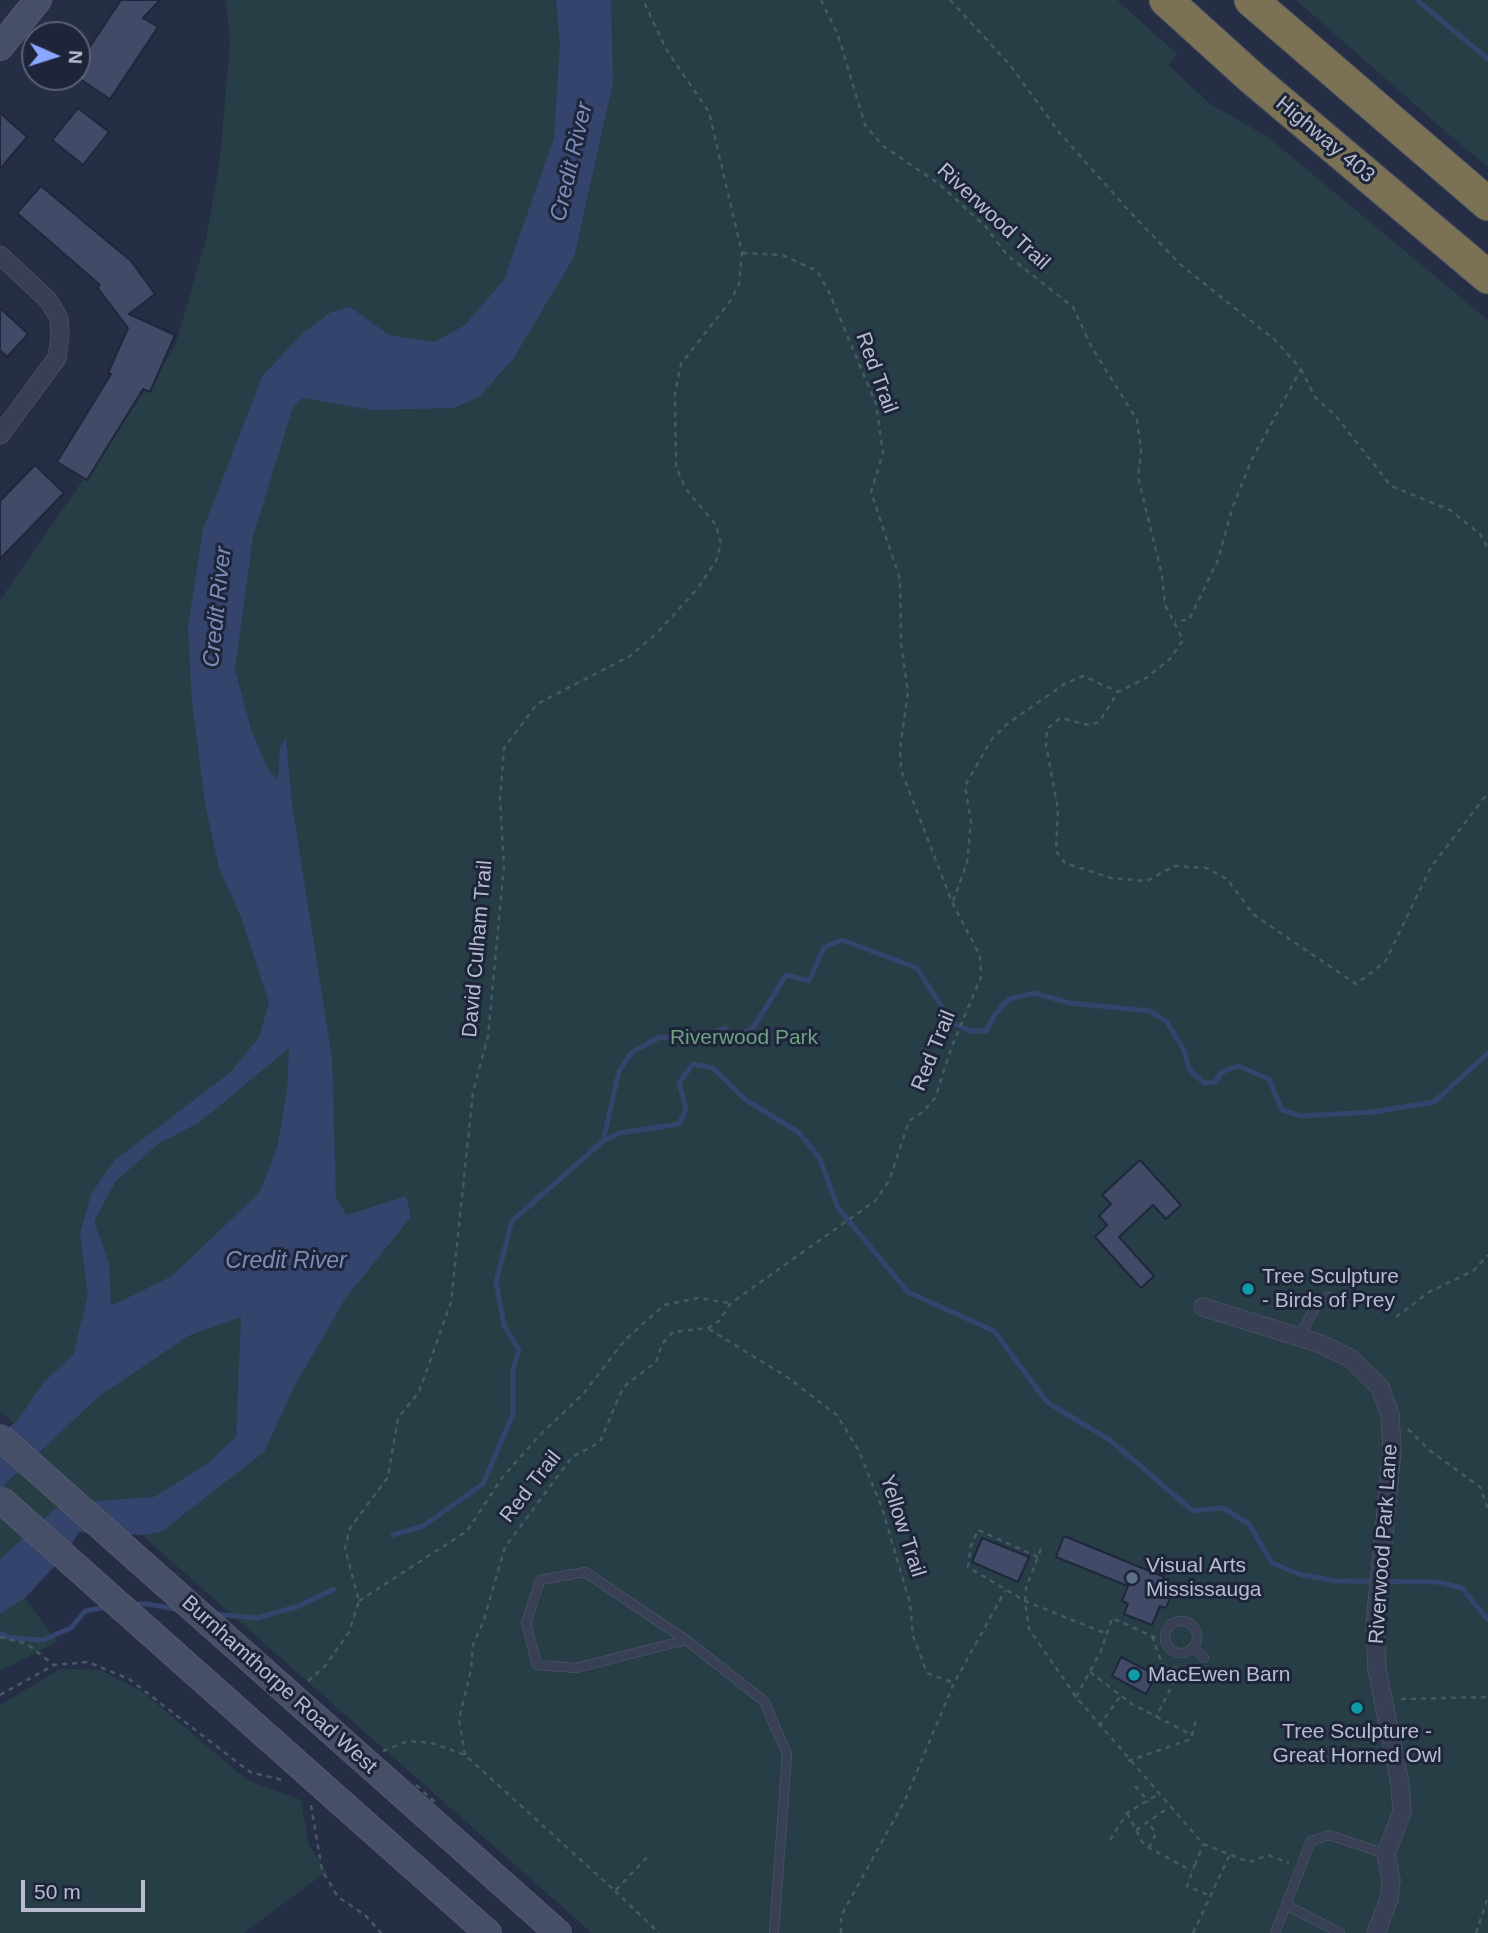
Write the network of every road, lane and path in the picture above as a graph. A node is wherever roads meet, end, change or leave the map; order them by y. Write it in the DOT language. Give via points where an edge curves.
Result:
graph roads {
  1 [pos="38,0"];
  2 [pos="643,0"];
  3 [pos="821,0"];
  4 [pos="950,0"];
  5 [pos="1166,0"];
  6 [pos="1251,0"];
  7 [pos="0,47"];
  8 [pos="1488,204"];
  9 [pos="742,253"];
  10 [pos="0,256"];
  11 [pos="1488,276"];
  12 [pos="1301,369"];
  13 [pos="0,435"];
  14 [pos="1488,548"];
  15 [pos="1175,621"];
  16 [pos="1118,692"];
  17 [pos="1488,793"];
  18 [pos="953,902"];
  19 [pos="1488,1255"];
  20 [pos="1343,1300"];
  21 [pos="731,1303"];
  22 [pos="1203,1307"];
  23 [pos="1396,1317"];
  24 [pos="708,1328"];
  25 [pos="1298,1337"];
  26 [pos="1386,1401"];
  27 [pos="0,1437"];
  28 [pos="0,1499"];
  29 [pos="1488,1509"];
  30 [pos="1041,1549"];
  31 [pos="1038,1557"];
  32 [pos="1005,1591"];
  33 [pos="359,1601"];
  34 [pos="1025,1601"];
  35 [pos="1107,1634"];
  36 [pos="1152,1636"];
  37 [pos="0,1637"];
  38 [pos="687,1640"];
  39 [pos="1166,1642"];
  40 [pos="1194,1648"];
  41 [pos="1205,1658"];
  42 [pos="54,1664"];
  43 [pos="1090,1672"];
  44 [pos="954,1683"];
  45 [pos="303,1685"];
  46 [pos="1122,1694"];
  47 [pos="0,1695"];
  48 [pos="1488,1697"];
  49 [pos="1076,1698"];
  50 [pos="1382,1700"];
  51 [pos="1156,1717"];
  52 [pos="1196,1720"];
  53 [pos="1099,1726"];
  54 [pos="1192,1735"];
  55 [pos="378,1752"];
  56 [pos="465,1755"];
  57 [pos="1128,1761"];
  58 [pos="288,1782"];
  59 [pos="1135,1786"];
  60 [pos="1158,1795"];
  61 [pos="310,1800"];
  62 [pos="1149,1802"];
  63 [pos="1170,1808"];
  64 [pos="1127,1813"];
  65 [pos="1148,1822"];
  66 [pos="1136,1830"];
  67 [pos="1110,1840"];
  68 [pos="1203,1844"];
  69 [pos="1149,1847"];
  70 [pos="1230,1854"];
  71 [pos="1386,1854"];
  72 [pos="649,1855"];
  73 [pos="1300,1867"];
  74 [pos="1192,1871"];
  75 [pos="615,1891"];
  76 [pos="1211,1896"];
  77 [pos="1488,1897"];
  78 [pos="1286,1905"];
  79 [pos="381,1933"];
  80 [pos="488,1933"];
  81 [pos="558,1933"];
  82 [pos="659,1933"];
  83 [pos="774,1933"];
  84 [pos="841,1933"];
  85 [pos="1193,1933"];
  86 [pos="1275,1933"];
  87 [pos="1340,1933"];
  88 [pos="1376,1933"];
  89 [pos="1476,1933"];
  1 -- 7 [label="main road"];
  2 -- 9 [label="path, David Culham Trail" via="666,50 709,112"];
  3 -- 15 [label="path, Riverwood Trail" via="838,35 865,125 883,146 938,183 986,227 1007,255 1073,307 1091,346 1127,400 1137,420 1138,477 1165,605"];
  4 -- 12 [label="path" via="1010,65 1058,131 1130,212 1181,265 1275,340"];
  5 -- 11 [label="highway, Highway 403"];
  6 -- 8 [label="highway"];
  9 -- 18 [label="path, Red Trail" via="782,255 817,271 876,404 883,453 871,492 900,579 901,644 908,692 901,770"];
  9 -- 33 [label="path, David Culham Trail" via="739,284 681,364 675,393 676,466 685,488 716,525 721,544 716,561 658,632 630,656 537,704 504,748 500,799 504,866 488,1036 473,1092 451,1302 419,1392 398,1418 388,1477 350,1528 345,1548"];
  10 -- 13 [label="street" via="48,300 59,318 61,336 57,358"];
  12 -- 14 [label="path" via="1315,397 1335,415 1391,486 1450,510 1480,534"];
  12 -- 15 [label="path" via="1251,461 1218,560 1189,620"];
  15 -- 16 [label="path, Riverwood Trail" via="1183,640 1170,659"];
  16 -- 17 [label="path, Riverwood Trail" via="1099,722 1060,718 1047,729 1058,809 1056,852 1065,863 1111,877 1147,881 1174,866 1206,868 1227,879 1254,915 1356,984 1385,962 1431,867"];
  16 -- 18 [label="path" via="1083,676 1007,724 991,740 965,786 971,822 967,863"];
  18 -- 21 [label="path, Red Trail" via="980,956 981,977 935,1098 909,1121 889,1181 875,1201"];
  19 -- 23 [label="path" via="1474,1271 1429,1293"];
  20 -- 25 [label="lane" via="1327,1297 1317,1304"];
  21 -- 24 [label="path, Red Trail"];
  21 -- 33 [label="path" via="698,1298 664,1305 625,1340 583,1394 502,1478 467,1531"];
  22 -- 25 [label="street, Riverwood Park Lane"];
  24 -- 44 [label="path, Yellow Trail" via="787,1377 837,1415 859,1451 882,1508 910,1603 913,1636 927,1673"];
  24 -- 56 [label="path, Red Trail" via="673,1332 656,1362 620,1394 600,1442 572,1457 505,1547 473,1645 459,1719"];
  25 -- 26 [label="street, Riverwood Park Lane" via="1350,1359 1371,1376"];
  26 -- 29 [label="path" via="1429,1450 1480,1487"];
  26 -- 50 [label="street, Riverwood Park Lane" via="1392,1449 1375,1625"];
  27 -- 81 [label="main road, Burnhamthorpe Road West, bridge"];
  28 -- 80 [label="main road, bridge"];
  30 -- 31 [label="path"];
  31 -- 32 [label="path" via="978,1531 968,1567"];
  31 -- 34 [label="path"];
  32 -- 34 [label="path"];
  32 -- 44 [label="path"];
  33 -- 45 [label="path" via="349,1632 326,1665"];
  34 -- 35 [label="path"];
  34 -- 49 [label="path" via="1029,1629"];
  35 -- 36 [label="path" via="1112,1618"];
  35 -- 43 [label="path"];
  36 -- 39 [label="path"];
  36 -- 51 [label="path" via="1161,1664 1180,1670"];
  37 -- 42 [label="path" via="27,1644"];
  38 -- 38 [label="lane" via="576,1668 537,1665 526,1623 540,1580 585,1572"];
  38 -- 83 [label="lane" via="764,1701 787,1754"];
  39 -- 40 [label="lane" via="1181,1654"];
  39 -- 40 [label="lane" via="1169,1627 1182,1621 1198,1633"];
  40 -- 41 [label="lane"];
  42 -- 47 [label="path"];
  42 -- 58 [label="path" via="88,1662 129,1679 250,1772"];
  43 -- 46 [label="path"];
  43 -- 49 [label="path"];
  44 -- 84 [label="path" via="905,1800 841,1916"];
  46 -- 51 [label="path"];
  46 -- 53 [label="path"];
  48 -- 50 [label="path"];
  49 -- 53 [label="path"];
  50 -- 71 [label="street, Riverwood Park Lane" via="1402,1812"];
  51 -- 54 [label="path"];
  52 -- 54 [label="path"];
  53 -- 57 [label="path"];
  54 -- 57 [label="path"];
  55 -- 56 [label="path" via="408,1741 432,1743"];
  56 -- 75 [label="path"];
  57 -- 60 [label="path"];
  59 -- 62 [label="path"];
  60 -- 62 [label="path"];
  60 -- 63 [label="path"];
  61 -- 79 [label="path" via="322,1870 338,1897 365,1915"];
  62 -- 64 [label="path"];
  63 -- 65 [label="path"];
  63 -- 68 [label="path"];
  64 -- 66 [label="path"];
  64 -- 67 [label="path"];
  65 -- 66 [label="path"];
  65 -- 69 [label="path" via="1156,1833"];
  66 -- 69 [label="path"];
  68 -- 70 [label="path"];
  68 -- 74 [label="path"];
  69 -- 74 [label="path"];
  70 -- 73 [label="path" via="1249,1862 1268,1855"];
  70 -- 76 [label="path"];
  71 -- 73 [label="lane" via="1329,1835 1311,1841"];
  71 -- 88 [label="street, Riverwood Park Lane" via="1389,1899"];
  72 -- 75 [label="path"];
  73 -- 78 [label="lane"];
  74 -- 76 [label="path" via="1187,1886"];
  75 -- 82 [label="path"];
  76 -- 85 [label="path"];
  77 -- 89 [label="path"];
  78 -- 86 [label="lane"];
  78 -- 87 [label="lane"];
}
